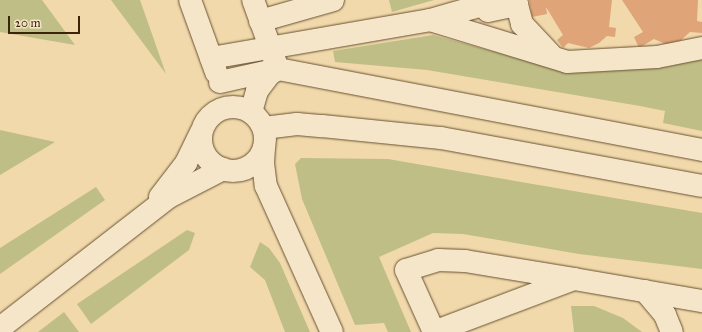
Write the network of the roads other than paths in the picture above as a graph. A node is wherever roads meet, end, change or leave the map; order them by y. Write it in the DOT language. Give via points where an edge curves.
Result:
graph roads {
  1 [pos="190,0"];
  2 [pos="253,0"];
  3 [pos="333,0"];
  4 [pos="430,20"];
  5 [pos="260,21"];
  6 [pos="524,23"];
  7 [pos="452,27"];
  8 [pos="491,38"];
  9 [pos="702,48"];
  10 [pos="270,49"];
  11 [pos="211,58"];
  12 [pos="553,58"];
  13 [pos="278,68"];
  14 [pos="220,82"];
  15 [pos="206,123"];
  16 [pos="255,124"];
  17 [pos="702,150"];
  18 [pos="228,170"];
  19 [pos="702,186"];
  20 [pos="273,200"];
  21 [pos="143,218"];
  22 [pos="574,279"];
  23 [pos="645,292"];
  24 [pos="702,301"];
  25 [pos="0,328"];
  26 [pos="332,332"];
  27 [pos="672,332"];
  1 -- 11 [label="street"];
  2 -- 5 [label="street"];
  3 -- 5 [label="street"];
  4 -- 6 [label="street" via="486,4 488,11 517,5"];
  4 -- 7 [label="street"];
  4 -- 10 [label="street"];
  5 -- 10 [label="street"];
  6 -- 7 [label="street"];
  6 -- 8 [label="street"];
  6 -- 12 [label="street"];
  7 -- 8 [label="street"];
  8 -- 12 [label="street"];
  9 -- 12 [label="street" via="657,57 567,62"];
  10 -- 11 [label="street"];
  10 -- 13 [label="street"];
  11 -- 14 [label="street"];
  13 -- 14 [label="street"];
  13 -- 16 [label="street" via="257,91"];
  13 -- 17 [label="street"];
  14 -- 15 [label="street" via="218,101"];
  14 -- 16 [label="street" via="226,96"];
  15 -- 16 [label="street" via="220,108"];
  15 -- 18 [label="street" via="203,152 208,160"];
  15 -- 21 [label="street" via="177,177"];
  16 -- 18 [label="street" via="253,164"];
  16 -- 19 [label="street" via="310,125 441,138"];
  16 -- 20 [label="street" via="263,171"];
  18 -- 20 [label="street" via="255,182"];
  18 -- 21 [label="street" via="186,187"];
  20 -- 26 [label="street"];
  21 -- 25 [label="street"];
  22 -- 22 [label="street" via="465,261 438,260 406,270 434,332"];
  22 -- 23 [label="street"];
  23 -- 24 [label="street"];
  23 -- 27 [label="street" via="666,315"];
}
